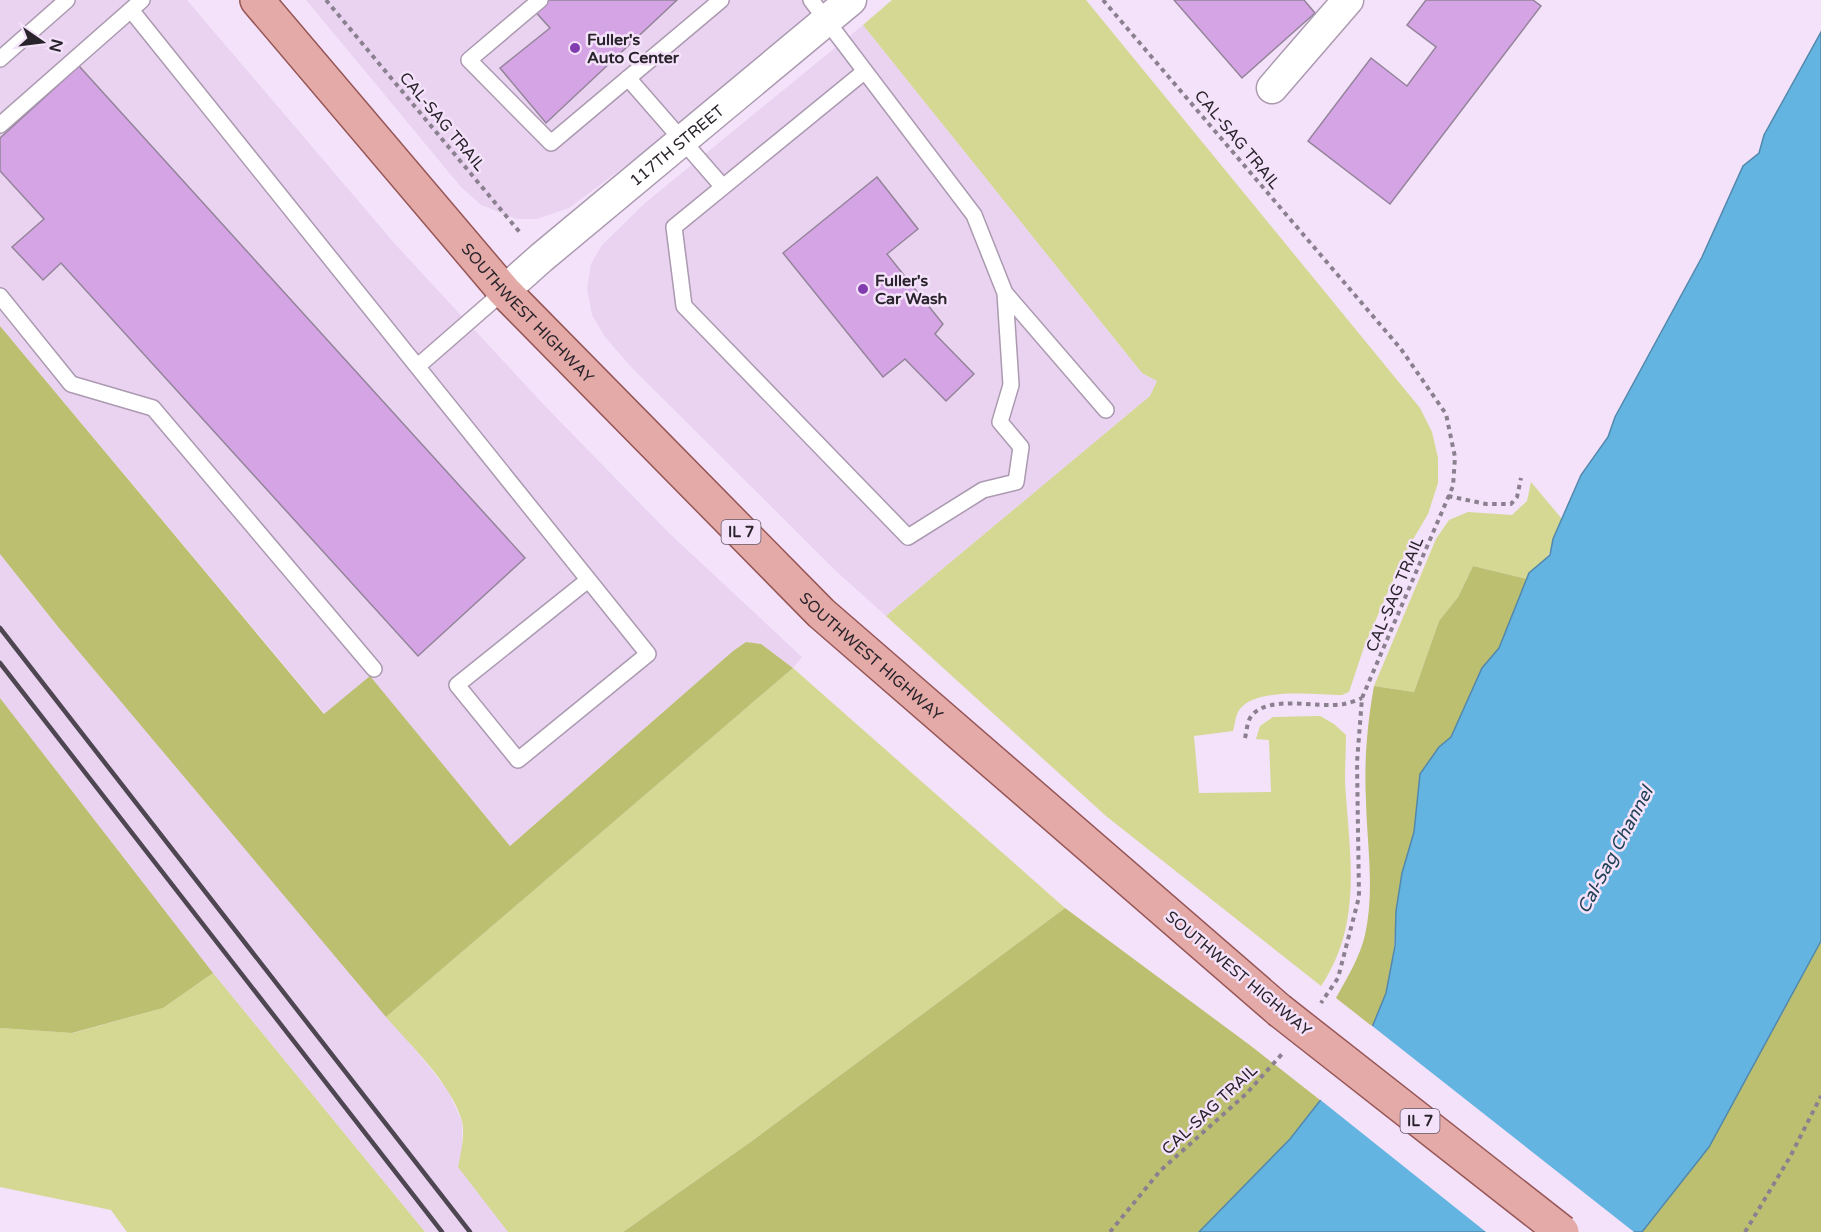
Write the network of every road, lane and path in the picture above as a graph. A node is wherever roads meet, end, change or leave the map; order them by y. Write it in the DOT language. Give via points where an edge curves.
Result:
graph roads {
  1 [pos="67,0"];
  2 [pos="256,0"];
  3 [pos="326,0"];
  4 [pos="540,0"];
  5 [pos="721,0"];
  6 [pos="851,0"];
  7 [pos="1103,0"];
  8 [pos="1348,0"];
  9 [pos="136,5"];
  10 [pos="818,10"];
  11 [pos="0,59"];
  12 [pos="865,71"];
  13 [pos="628,78"];
  14 [pos="1272,88"];
  15 [pos="0,125"];
  16 [pos="684,140"];
  17 [pos="723,187"];
  18 [pos="541,258"];
  19 [pos="504,291"];
  20 [pos="1005,293"];
  21 [pos="0,296"];
  22 [pos="418,366"];
  23 [pos="1106,410"];
  24 [pos="1521,478"];
  25 [pos="1448,496"];
  26 [pos="588,580"];
  27 [pos="374,669"];
  28 [pos="1362,698"];
  29 [pos="1245,738"];
  30 [pos="1316,1011"];
  31 [pos="1283,1052"];
  32 [pos="1821,1096"];
  33 [pos="1110,1232"];
  34 [pos="1562,1232"];
  35 [pos="1745,1232"];
  1 -- 11 [label="lane"];
  2 -- 19 [label="main road, SOUTHWEST HIGHWAY / IL 7"];
  3 -- 18 [label="path, CAL-SAG TRAIL"];
  4 -- 13 [label="lane" via="469,60 551,143"];
  5 -- 13 [label="lane"];
  6 -- 10 [label="street, 117TH STREET"];
  7 -- 25 [label="path, CAL-SAG TRAIL" via="1401,349 1446,414 1455,457 1453,486"];
  8 -- 14 [label="street"];
  9 -- 15 [label="lane"];
  9 -- 22 [label="lane"];
  10 -- 12 [label="lane"];
  10 -- 16 [label="street, 117TH STREET"];
  12 -- 17 [label="lane"];
  12 -- 20 [label="lane" via="974,215"];
  13 -- 16 [label="lane"];
  16 -- 17 [label="lane"];
  16 -- 18 [label="street, 117TH STREET"];
  17 -- 20 [label="lane" via="674,227 684,306 908,537 983,490 1016,482 1021,447 1000,422 1011,384"];
  18 -- 19 [label="street, 117TH STREET"];
  19 -- 22 [label="lane"];
  19 -- 34 [label="main road, SOUTHWEST HIGHWAY / IL 7, bridge" via="821,613 1279,1010"];
  20 -- 23 [label="lane"];
  21 -- 27 [label="lane" via="71,384 153,408"];
  22 -- 26 [label="lane"];
  24 -- 25 [label="path" via="1511,504 1485,504"];
  25 -- 28 [label="path, CAL-SAG TRAIL"];
  26 -- 26 [label="lane" via="648,654 518,760 458,685"];
  28 -- 29 [label="path" via="1345,704 1266,706 1253,715"];
  28 -- 30 [label="path, CAL-SAG TRAIL" via="1357,762 1359,897 1338,978"];
  31 -- 33 [label="path, CAL-SAG TRAIL" via="1246,1094 1160,1171"];
  32 -- 35 [label="path"];
}
